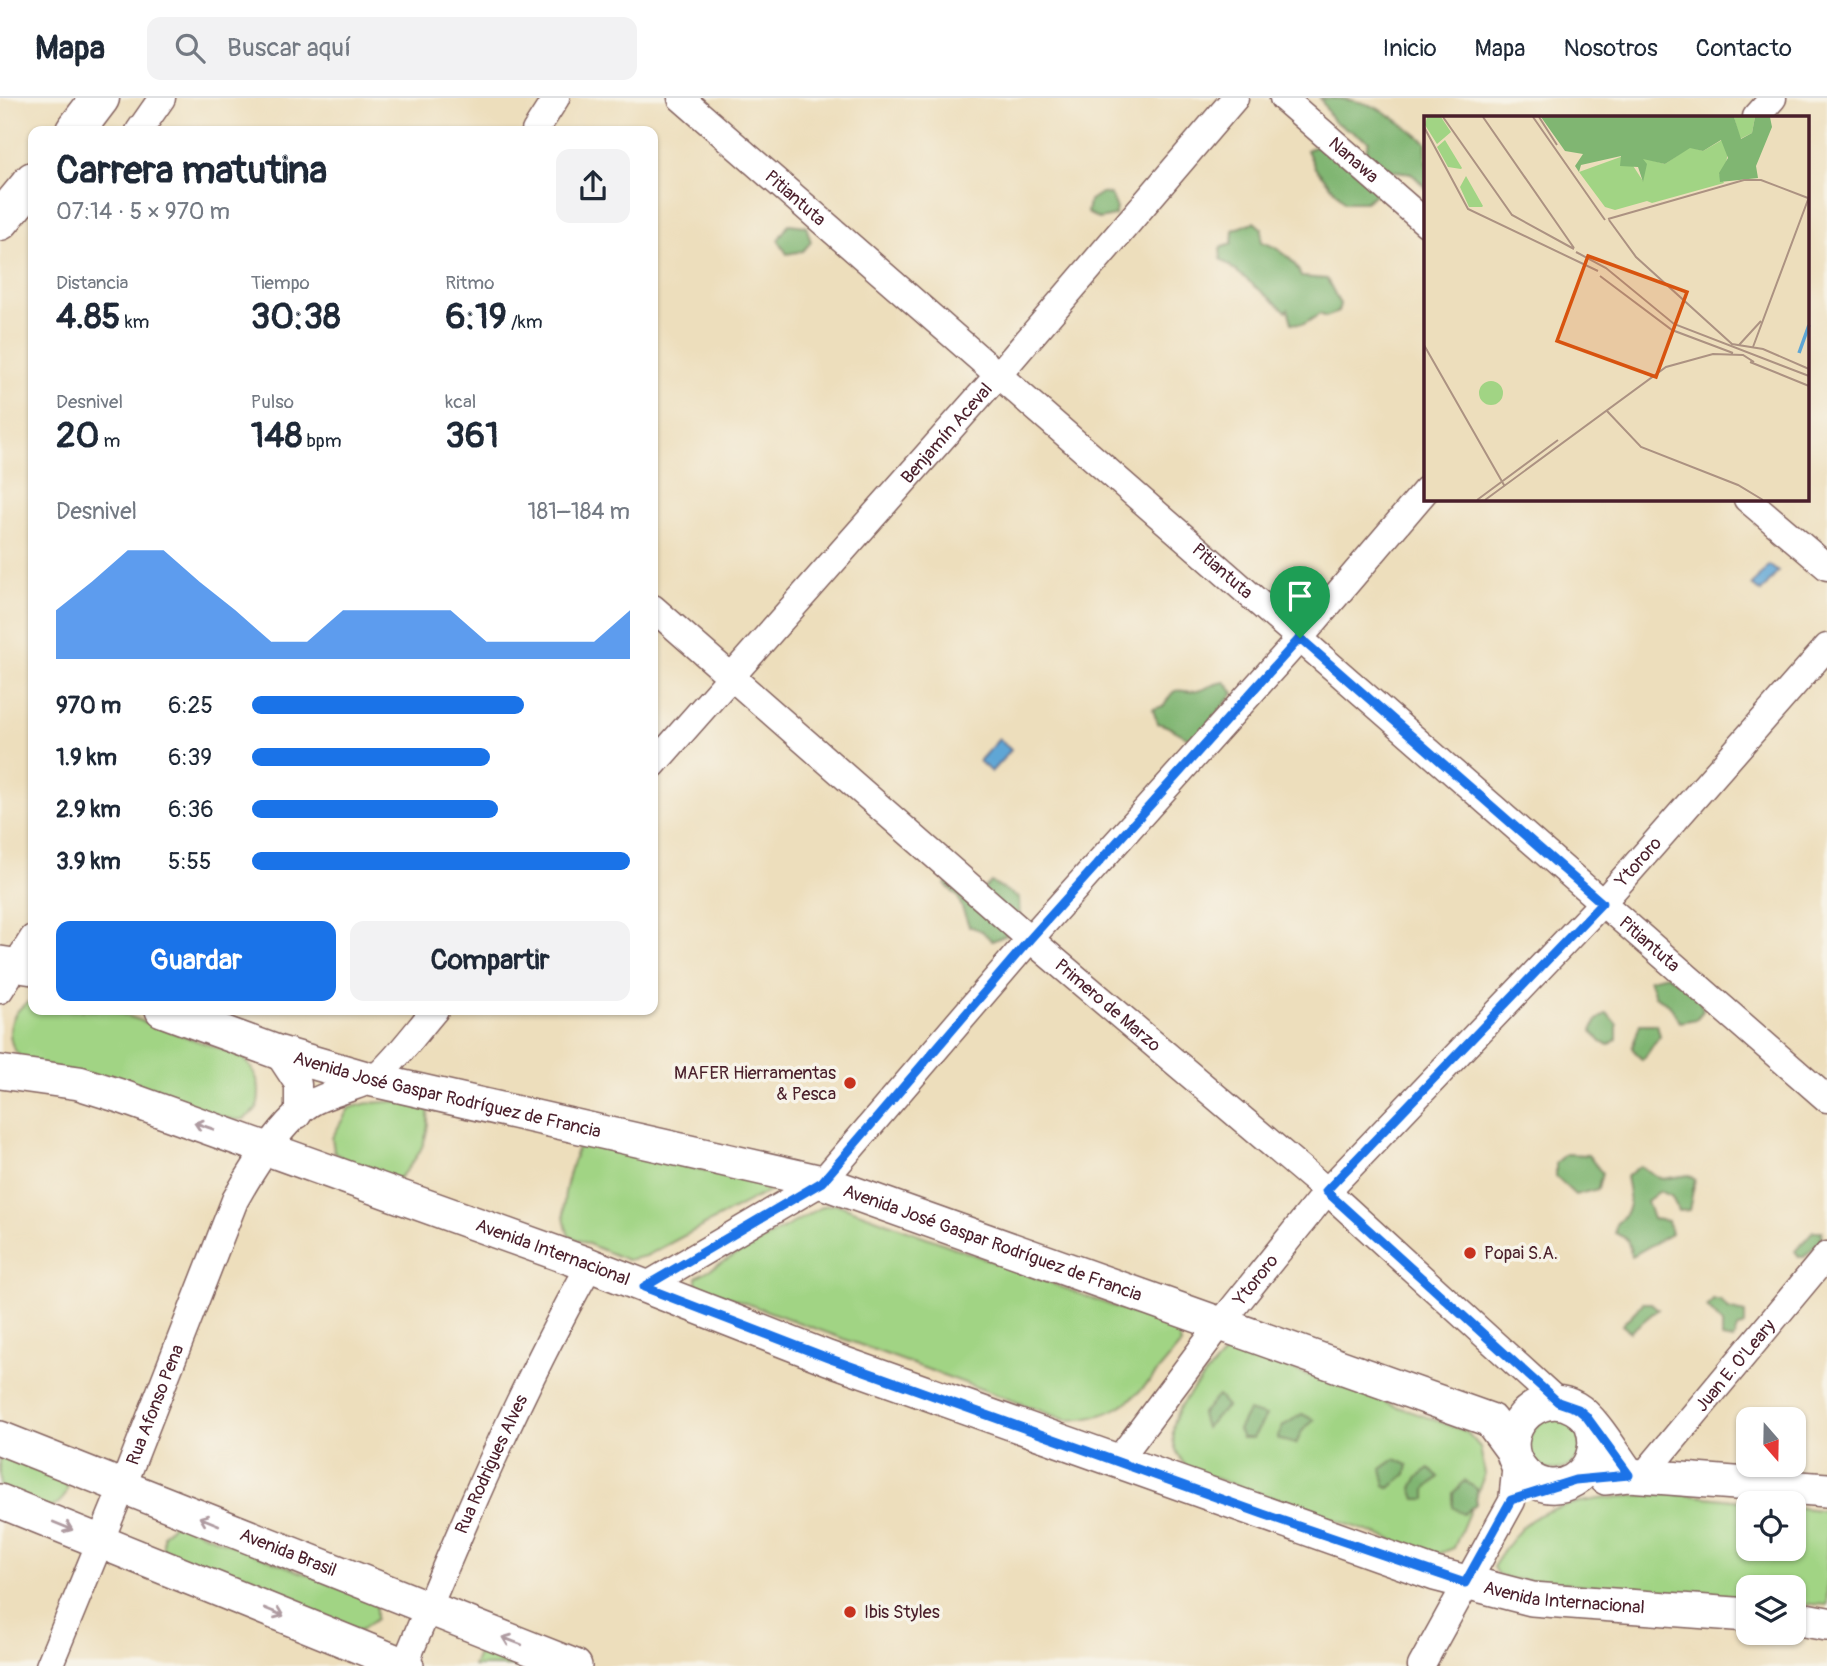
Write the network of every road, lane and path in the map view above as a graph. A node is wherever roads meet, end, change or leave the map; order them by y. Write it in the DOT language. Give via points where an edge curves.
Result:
graph roads {
  1 [pos="162,98"];
  2 [pos="556,98"];
  3 [pos="681,98"];
  4 [pos="1235,98"];
  5 [pos="1283,98"];
  6 [pos="1773,98"];
  7 [pos="1757,116"];
  8 [pos="142,126"];
  9 [pos="538,126"];
  10 [pos="28,187"];
  11 [pos="0,221"];
  12 [pos="1424,221"];
  13 [pos="999,374"];
  14 [pos="1424,492"];
  15 [pos="1748,500"];
  16 [pos="1827,567"];
  17 [pos="658,612"];
  18 [pos="1300,638"];
  19 [pos="1827,647"];
  20 [pos="732,676"];
  21 [pos="658,759"];
  22 [pos="1602,903"];
  23 [pos="1030,939"];
  24 [pos="176,1015"];
  25 [pos="431,1015"];
  26 [pos="278,1052"];
  27 [pos="0,1072"];
  28 [pos="373,1080"];
  29 [pos="1827,1099"];
  30 [pos="298,1115"];
  31 [pos="268,1148"];
  32 [pos="822,1182"];
  33 [pos="1326,1191"];
  34 [pos="1827,1255"];
  35 [pos="590,1265"];
  36 [pos="644,1287"];
  37 [pos="1221,1323"];
  38 [pos="1538,1408"];
  39 [pos="1490,1420"];
  40 [pos="1592,1426"];
  41 [pos="0,1437"];
  42 [pos="1514,1456"];
  43 [pos="1117,1462"];
  44 [pos="1636,1476"];
  45 [pos="1566,1483"];
  46 [pos="123,1486"];
  47 [pos="1827,1490"];
  48 [pos="1511,1500"];
  49 [pos="0,1501"];
  50 [pos="100,1541"];
  51 [pos="1465,1583"];
  52 [pos="426,1609"];
  53 [pos="1736,1614"];
  54 [pos="1806,1620"];
  55 [pos="1827,1624"];
  56 [pos="49,1666"];
  57 [pos="405,1666"];
  58 [pos="575,1666"];
  59 [pos="1421,1666"];
  1 -- 8 [label="street"];
  2 -- 9 [label="street"];
  3 -- 13 [label="street, Pitiantuta"];
  4 -- 13 [label="street, Benjamín Aceval"];
  5 -- 12 [label="street, Nanawa"];
  6 -- 7 [label="street"];
  10 -- 11 [label="highway"];
  13 -- 18 [label="street, Pitiantuta"];
  13 -- 20 [label="street, Benjamín Aceval"];
  14 -- 18 [label="street"];
  15 -- 16 [label="street"];
  17 -- 20 [label="street, Primero de Marzo"];
  18 -- 22 [label="street, Pitiantuta"];
  18 -- 23 [label="street"];
  19 -- 22 [label="street, Ytororo"];
  20 -- 21 [label="street, Benjamín Aceval"];
  20 -- 23 [label="street, Primero de Marzo"];
  22 -- 29 [label="street, Pitiantuta"];
  22 -- 33 [label="street, Ytororo"];
  23 -- 32 [label="street"];
  23 -- 33 [label="street, Primero de Marzo"];
  24 -- 26 [label="main road, Avenida José Gaspar Rodríguez de Francia"];
  25 -- 28 [label="street"];
  26 -- 28 [label="main road, Avenida José Gaspar Rodríguez de Francia"];
  26 -- 30 [label="street" via="298,1084"];
  31 -- 27 [label="main road, Avenida Internacional, one-way" via="79,1083"];
  28 -- 30 [label="street, Rua Afonso Pena" via="335,1091"];
  28 -- 32 [label="main road, Avenida José Gaspar Rodríguez de Francia"];
  30 -- 31 [label="street, Rua Afonso Pena"];
  31 -- 35 [label="main road, Avenida Internacional"];
  31 -- 46 [label="street, Rua Afonso Pena" via="235,1200"];
  32 -- 36 [label="street"];
  32 -- 37 [label="main road, Avenida José Gaspar Rodríguez de Francia"];
  33 -- 37 [label="street, Ytororo"];
  33 -- 38 [label="street, Primero de Marzo" via="1530,1375"];
  34 -- 44 [label="street, Juan E. O'Leary"];
  35 -- 36 [label="main road, Avenida Internacional"];
  35 -- 52 [label="street, Rua Rodrigues Alves" via="556,1326"];
  36 -- 43 [label="main road, Avenida Internacional"];
  37 -- 39 [label="main road, Avenida José Gaspar Rodríguez de Francia"];
  37 -- 43 [label="street, Ytororo"];
  38 -- 39 [label="main road"];
  38 -- 40 [label="main road" via="1578,1409"];
  38 -- 42 [label="main road" via="1515,1430"];
  39 -- 42 [label="main road"];
  40 -- 44 [label="main road"];
  40 -- 45 [label="main road" via="1595,1437 1587,1471"];
  41 -- 46 [label="main road, Avenida Brasil"];
  42 -- 45 [label="main road" via="1533,1480"];
  42 -- 48 [label="street"];
  43 -- 51 [label="main road, Avenida Internacional"];
  44 -- 45 [label="main road"];
  44 -- 47 [label="main road"];
  45 -- 48 [label="street"];
  46 -- 50 [label="street, Rua Afonso Pena"];
  52 -- 46 [label="main road, Avenida Brasil, one-way"];
  48 -- 51 [label="street"];
  49 -- 50 [label="main road, one-way"];
  50 -- 56 [label="street, Rua Afonso Pena"];
  50 -- 57 [label="main road, one-way"];
  51 -- 53 [label="main road, Avenida Internacional" via="1532,1599"];
  51 -- 59 [label="street"];
  52 -- 57 [label="street, Rua Rodrigues Alves"];
  58 -- 52 [label="main road, Avenida Brasil, one-way"];
  54 -- 55 [label="main road"];
}
